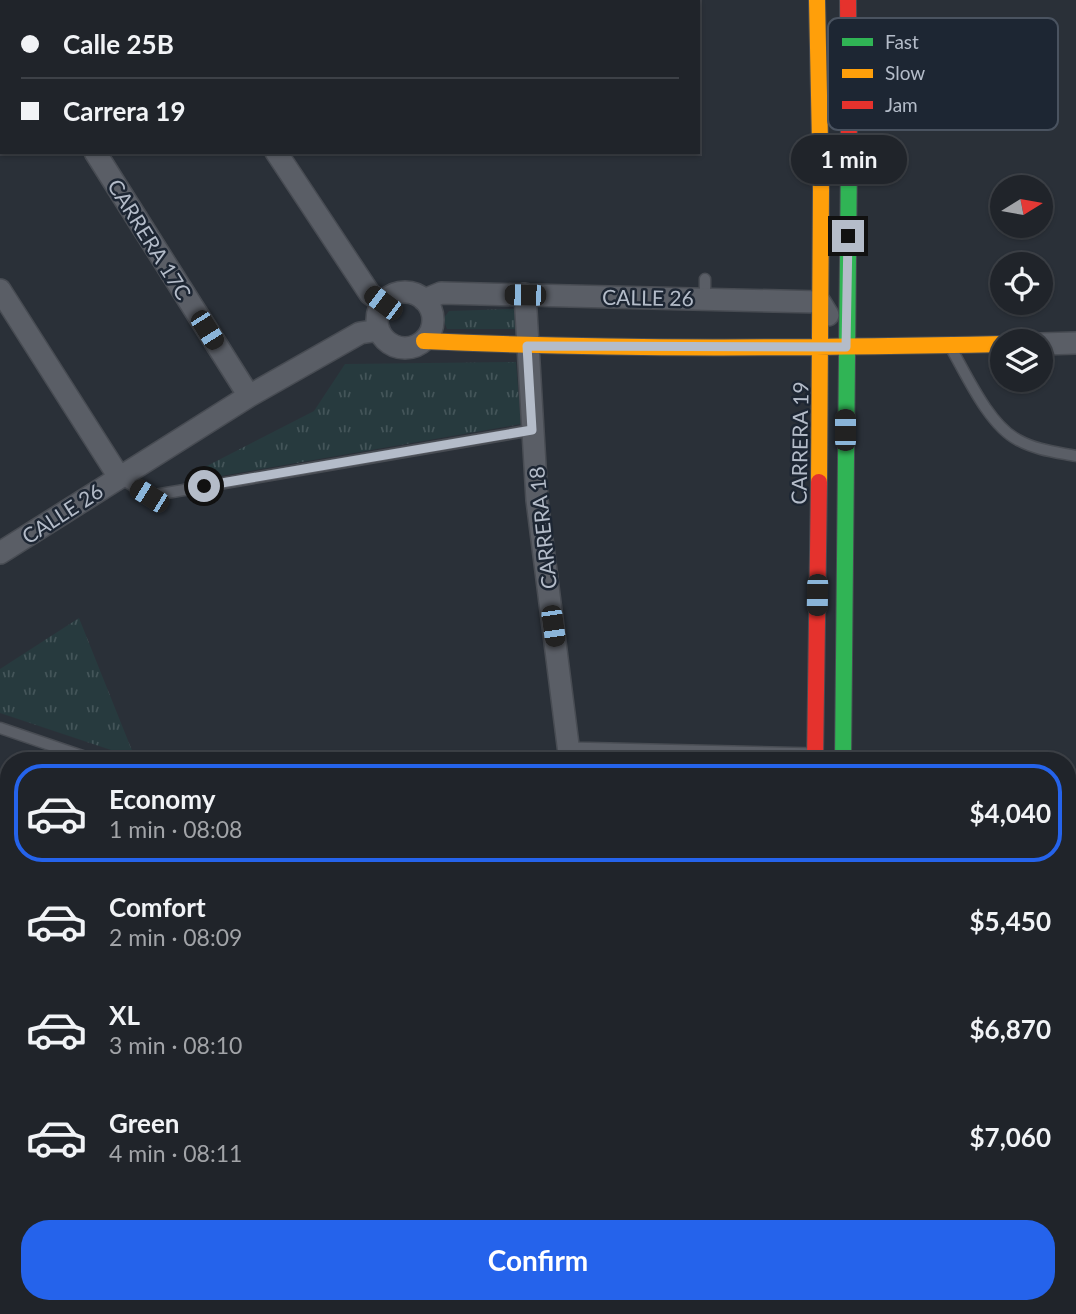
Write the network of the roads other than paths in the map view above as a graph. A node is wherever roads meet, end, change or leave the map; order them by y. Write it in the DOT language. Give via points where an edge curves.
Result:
graph roads {
  1 [pos="817,0"];
  2 [pos="848,0"];
  3 [pos="849,18"];
  4 [pos="849,130"];
  5 [pos="96,154"];
  6 [pos="277,154"];
  7 [pos="0,290"];
  8 [pos="525,295"];
  9 [pos="424,300"];
  10 [pos="820,302"];
  11 [pos="383,303"];
  12 [pos="379,331"];
  13 [pos="424,341"];
  14 [pos="1076,343"];
  15 [pos="990,344"];
  16 [pos="1053,344"];
  17 [pos="949,345"];
  18 [pos="527,346"];
  19 [pos="846,347"];
  20 [pos="821,348"];
  21 [pos="249,396"];
  22 [pos="532,430"];
  23 [pos="1076,456"];
  24 [pos="119,477"];
  25 [pos="0,553"];
  26 [pos="0,728"];
  27 [pos="71,752"];
  28 [pos="569,752"];
  29 [pos="815,752"];
  30 [pos="843,752"];
  1 -- 10 [label="street, CARRERA 19"];
  2 -- 3 [label="street"];
  4 -- 19 [label="street"];
  5 -- 21 [label="street, CARRERA 17C"];
  6 -- 11 [label="street" via="370,294"];
  7 -- 24 [label="street"];
  8 -- 9 [label="street, CALLE 26" via="441,293"];
  8 -- 10 [label="street, CALLE 26" via="705,288"];
  8 -- 18 [label="street, CARRERA 18"];
  9 -- 11 [label="street, CALLE 26" via="407,292"];
  9 -- 13 [label="street" via="432,316"];
  10 -- 19 [label="street"];
  10 -- 20 [label="street, CARRERA 19"];
  11 -- 12 [label="street" via="378,312"];
  12 -- 13 [label="street" via="399,347"];
  12 -- 21 [label="street, CALLE 26" via="360,332"];
  13 -- 18 [label="street"];
  14 -- 16 [label="street"];
  15 -- 17 [label="street"];
  17 -- 19 [label="street"];
  17 -- 23 [label="lane" via="994,421 1016,440"];
  18 -- 20 [label="street"];
  18 -- 22 [label="street, CARRERA 18"];
  19 -- 20 [label="street"];
  19 -- 30 [label="street"];
  20 -- 29 [label="street, CARRERA 19"];
  21 -- 24 [label="street, CALLE 26"];
  22 -- 24 [label="lane" via="149,496"];
  22 -- 28 [label="street, CARRERA 18"];
  24 -- 25 [label="street, CALLE 26"];
  26 -- 27 [label="lane"];
}
